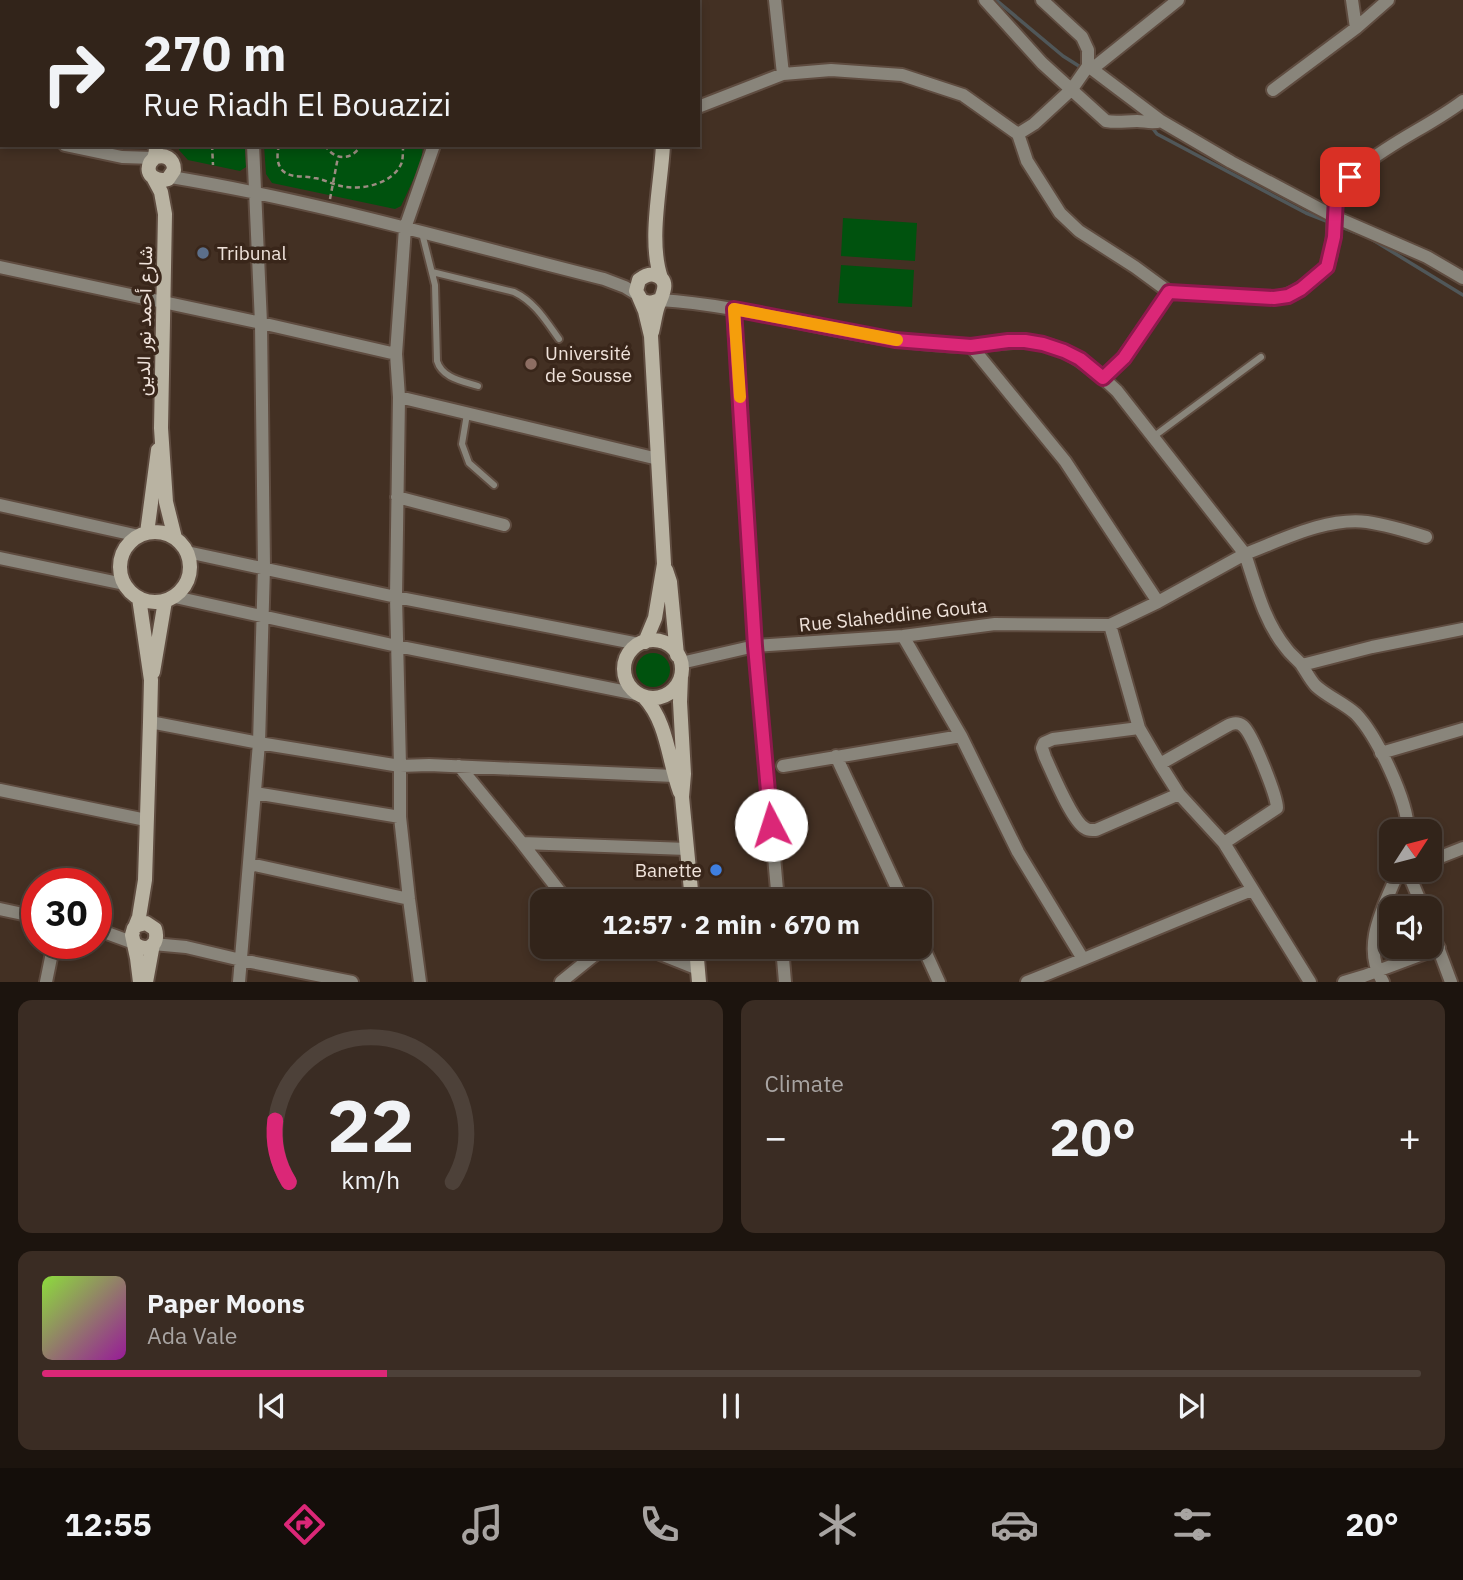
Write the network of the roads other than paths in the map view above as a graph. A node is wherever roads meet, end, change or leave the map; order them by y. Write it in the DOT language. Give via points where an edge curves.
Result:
graph roads {
  1 [pos="775,0"];
  2 [pos="985,0"];
  3 [pos="1042,0"];
  4 [pos="1178,0"];
  5 [pos="1352,0"];
  6 [pos="1388,0"];
  7 [pos="1356,28"];
  8 [pos="1090,68"];
  9 [pos="783,74"];
  10 [pos="1072,89"];
  11 [pos="1273,90"];
  12 [pos="1463,102"];
  13 [pos="700,106"];
  14 [pos="1161,121"];
  15 [pos="1018,134"];
  16 [pos="74,147"];
  17 [pos="167,147"];
  18 [pos="253,147"];
  19 [pos="433,147"];
  20 [pos="663,147"];
  21 [pos="155,152"];
  22 [pos="122,157"];
  23 [pos="172,167"];
  24 [pos="153,178"];
  25 [pos="255,192"];
  26 [pos="165,214"];
  27 [pos="1335,217"];
  28 [pos="404,228"];
  29 [pos="422,233"];
  30 [pos="654,242"];
  31 [pos="0,267"];
  32 [pos="432,272"];
  33 [pos="1463,278"];
  34 [pos="604,279"];
  35 [pos="639,280"];
  36 [pos="662,280"];
  37 [pos="1169,292"];
  38 [pos="638,296"];
  39 [pos="660,300"];
  40 [pos="695,302"];
  41 [pos="163,303"];
  42 [pos="734,309"];
  43 [pos="261,323"];
  44 [pos="651,336"];
  45 [pos="559,339"];
  46 [pos="971,346"];
  47 [pos="396,354"];
  48 [pos="1261,357"];
  49 [pos="1103,378"];
  50 [pos="478,386"];
  51 [pos="399,397"];
  52 [pos="467,414"];
  53 [pos="161,428"];
  54 [pos="1153,437"];
  55 [pos="659,459"];
  56 [pos="494,485"];
  57 [pos="397,497"];
  58 [pos="0,505"];
  59 [pos="504,525"];
  60 [pos="143,535"];
  61 [pos="1426,537"];
  62 [pos="175,538"];
  63 [pos="187,552"];
  64 [pos="1245,554"];
  65 [pos="0,558"];
  66 [pos="664,564"];
  67 [pos="264,567"];
  68 [pos="124,584"];
  69 [pos="396,597"];
  70 [pos="139,598"];
  71 [pos="170,599"];
  72 [pos="1158,602"];
  73 [pos="262,616"];
  74 [pos="1110,625"];
  75 [pos="1463,629"];
  76 [pos="903,636"];
  77 [pos="642,643"];
  78 [pos="397,646"];
  79 [pos="755,646"];
  80 [pos="680,665"];
  81 [pos="1301,665"];
  82 [pos="150,680"];
  83 [pos="640,695"];
  84 [pos="150,722"];
  85 [pos="1139,728"];
  86 [pos="1463,729"];
  87 [pos="961,736"];
  88 [pos="259,743"];
  89 [pos="1381,753"];
  90 [pos="836,756"];
  91 [pos="1160,764"];
  92 [pos="400,766"];
  93 [pos="459,766"];
  94 [pos="783,766"];
  95 [pos="674,776"];
  96 [pos="0,790"];
  97 [pos="255,793"];
  98 [pos="1180,794"];
  99 [pos="682,797"];
  100 [pos="400,817"];
  101 [pos="1408,819"];
  102 [pos="146,820"];
  103 [pos="522,843"];
  104 [pos="1224,843"];
  105 [pos="1463,848"];
  106 [pos="687,849"];
  107 [pos="1442,856"];
  108 [pos="250,864"];
  109 [pos="145,880"];
  110 [pos="1397,882"];
  111 [pos="558,889"];
  112 [pos="691,889"];
  113 [pos="777,889"];
  114 [pos="897,889"];
  115 [pos="1252,890"];
  116 [pos="408,899"];
  117 [pos="0,909"];
  118 [pos="21,914"];
  119 [pos="112,931"];
  120 [pos="134,933"];
  121 [pos="155,935"];
  122 [pos="1442,956"];
  123 [pos="51,959"];
  124 [pos="588,959"];
  125 [pos="668,959"];
  126 [pos="783,959"];
  127 [pos="929,959"];
  128 [pos="1415,959"];
  129 [pos="241,960"];
  130 [pos="1083,960"];
  131 [pos="699,975"];
  132 [pos="1379,976"];
  133 [pos="46,982"];
  134 [pos="140,982"];
  135 [pos="146,982"];
  136 [pos="239,982"];
  137 [pos="352,982"];
  138 [pos="420,982"];
  139 [pos="561,982"];
  140 [pos="785,982"];
  141 [pos="939,982"];
  142 [pos="1027,982"];
  143 [pos="1310,982"];
  144 [pos="1344,982"];
  145 [pos="1451,982"];
  1 -- 9 [label="street"];
  2 -- 10 [label="street"];
  3 -- 8 [label="street" via="1082,37"];
  4 -- 8 [label="street"];
  5 -- 7 [label="street"];
  6 -- 7 [label="street"];
  7 -- 11 [label="street"];
  8 -- 10 [label="street"];
  8 -- 14 [label="street"];
  9 -- 13 [label="street"];
  9 -- 15 [label="street" via="831,70 902,75 963,95"];
  10 -- 14 [label="street" via="1106,121"];
  10 -- 15 [label="street"];
  12 -- 27 [label="street" via="1381,152 1350,177 1336,198"];
  14 -- 27 [label="street"];
  15 -- 37 [label="street" via="1027,161 1060,213 1079,232"];
  16 -- 22 [label="street"];
  17 -- 23 [label="street, شارع أحمد نور الدين"];
  18 -- 25 [label="street"];
  19 -- 28 [label="street"];
  20 -- 30 [label="street"];
  21 -- 22 [label="street"];
  21 -- 23 [label="street" via="170,159"];
  21 -- 24 [label="street" via="149,169"];
  22 -- 24 [label="street"];
  23 -- 24 [label="street" via="161,181"];
  23 -- 25 [label="street" via="214,184"];
  23 -- 26 [label="street, شارع أحمد نور الدين"];
  24 -- 26 [label="street, شارع أحمد نور الدين"];
  25 -- 28 [label="street"];
  25 -- 43 [label="street"];
  26 -- 41 [label="street, شارع أحمد نور الدين"];
  27 -- 33 [label="street"];
  27 -- 37 [label="street" via="1327,267 1288,296"];
  28 -- 29 [label="street"];
  28 -- 47 [label="street"];
  29 -- 32 [label="lane"];
  29 -- 34 [label="street"];
  30 -- 35 [label="street"];
  30 -- 36 [label="street"];
  31 -- 41 [label="street"];
  32 -- 45 [label="lane" via="526,297"];
  32 -- 50 [label="lane" via="439,368"];
  34 -- 35 [label="street"];
  34 -- 38 [label="street"];
  35 -- 36 [label="street" via="647,275"];
  35 -- 38 [label="street"];
  36 -- 39 [label="street" via="665,292"];
  36 -- 40 [label="street"];
  37 -- 49 [label="street" via="1124,358"];
  38 -- 39 [label="street" via="647,303"];
  38 -- 44 [label="street"];
  39 -- 40 [label="street"];
  39 -- 44 [label="street"];
  40 -- 42 [label="street"];
  41 -- 43 [label="street"];
  41 -- 53 [label="street, شارع أحمد نور الدين"];
  42 -- 46 [label="street" via="895,340"];
  42 -- 79 [label="street"];
  43 -- 47 [label="street"];
  43 -- 67 [label="street"];
  44 -- 55 [label="street"];
  46 -- 49 [label="street" via="1008,341 1043,344 1080,359"];
  46 -- 72 [label="street" via="1065,461"];
  47 -- 51 [label="street"];
  48 -- 54 [label="lane"];
  49 -- 54 [label="street"];
  51 -- 52 [label="street"];
  51 -- 57 [label="street"];
  52 -- 55 [label="street"];
  52 -- 56 [label="lane" via="462,444 469,463"];
  53 -- 60 [label="street"];
  53 -- 62 [label="street" via="166,502"];
  54 -- 64 [label="street"];
  55 -- 66 [label="street"];
  57 -- 59 [label="street"];
  57 -- 69 [label="street"];
  58 -- 60 [label="street"];
  60 -- 62 [label="street" via="161,532"];
  60 -- 68 [label="street" via="128,544 122,557"];
  61 -- 64 [label="street" via="1365,522 1340,523 1316,527"];
  62 -- 63 [label="street"];
  63 -- 67 [label="street"];
  63 -- 71 [label="street" via="191,565 188,580"];
  64 -- 72 [label="street"];
  64 -- 81 [label="street" via="1263,611 1284,647"];
  65 -- 68 [label="street"];
  66 -- 77 [label="street" via="655,618"];
  66 -- 80 [label="street"];
  67 -- 69 [label="street"];
  67 -- 73 [label="street"];
  68 -- 70 [label="street"];
  69 -- 77 [label="street"];
  69 -- 78 [label="street"];
  70 -- 71 [label="street" via="152,603"];
  70 -- 82 [label="street"];
  71 -- 73 [label="street"];
  71 -- 82 [label="street"];
  72 -- 74 [label="street"];
  73 -- 78 [label="street"];
  73 -- 88 [label="street"];
  74 -- 76 [label="street, Rue Slaheddine Gouta" via="995,624"];
  74 -- 85 [label="street"];
  75 -- 81 [label="street"];
  76 -- 79 [label="street, Rue Slaheddine Gouta"];
  76 -- 87 [label="street"];
  77 -- 80 [label="street" via="663,643"];
  77 -- 83 [label="street" via="631,650 624,668 630,687"];
  78 -- 83 [label="street"];
  78 -- 92 [label="street"];
  79 -- 80 [label="street, Rue Slaheddine Gouta"];
  79 -- 113 [label="street"];
  80 -- 83 [label="street" via="671,692 653,698"];
  80 -- 99 [label="street"];
  81 -- 89 [label="street" via="1316,686 1367,727"];
  82 -- 84 [label="street"];
  83 -- 95 [label="street" via="654,708 662,726"];
  84 -- 88 [label="street"];
  84 -- 102 [label="street"];
  85 -- 91 [label="street"];
  85 -- 98 [label="street" via="1044,743 1045,757 1073,814 1084,828 1096,830"];
  86 -- 89 [label="street"];
  87 -- 90 [label="street"];
  87 -- 130 [label="street" via="1018,852"];
  88 -- 92 [label="street"];
  88 -- 97 [label="street"];
  89 -- 101 [label="street"];
  90 -- 94 [label="street"];
  90 -- 114 [label="street"];
  91 -- 98 [label="street"];
  91 -- 104 [label="street" via="1233,723 1242,725 1278,804 1275,811"];
  92 -- 93 [label="street"];
  92 -- 100 [label="street"];
  93 -- 95 [label="street"];
  93 -- 103 [label="street"];
  95 -- 99 [label="street"];
  96 -- 102 [label="street"];
  97 -- 100 [label="street"];
  97 -- 108 [label="street"];
  98 -- 104 [label="street"];
  99 -- 106 [label="street"];
  100 -- 116 [label="street"];
  102 -- 109 [label="street"];
  103 -- 106 [label="street"];
  103 -- 111 [label="street"];
  104 -- 115 [label="street"];
  105 -- 107 [label="street"];
  106 -- 112 [label="street"];
  108 -- 116 [label="street"];
  108 -- 129 [label="street"];
  109 -- 120 [label="street"];
  109 -- 121 [label="street"];
  110 -- 132 [label="street" via="1377,927 1374,955"];
  115 -- 130 [label="street"];
  115 -- 143 [label="street"];
  116 -- 138 [label="street"];
  117 -- 118 [label="street"];
  119 -- 120 [label="street"];
  120 -- 121 [label="street" via="146,923"];
  120 -- 121 [label="street" via="137,946 145,948"];
  120 -- 134 [label="street"];
  121 -- 129 [label="street"];
  121 -- 135 [label="street"];
  122 -- 145 [label="street"];
  123 -- 133 [label="street"];
  124 -- 139 [label="street"];
  125 -- 131 [label="street"];
  126 -- 140 [label="street"];
  127 -- 141 [label="street"];
  128 -- 132 [label="street"];
  129 -- 136 [label="street"];
  129 -- 137 [label="street"];
  130 -- 142 [label="street"];
  132 -- 144 [label="street"];
}
